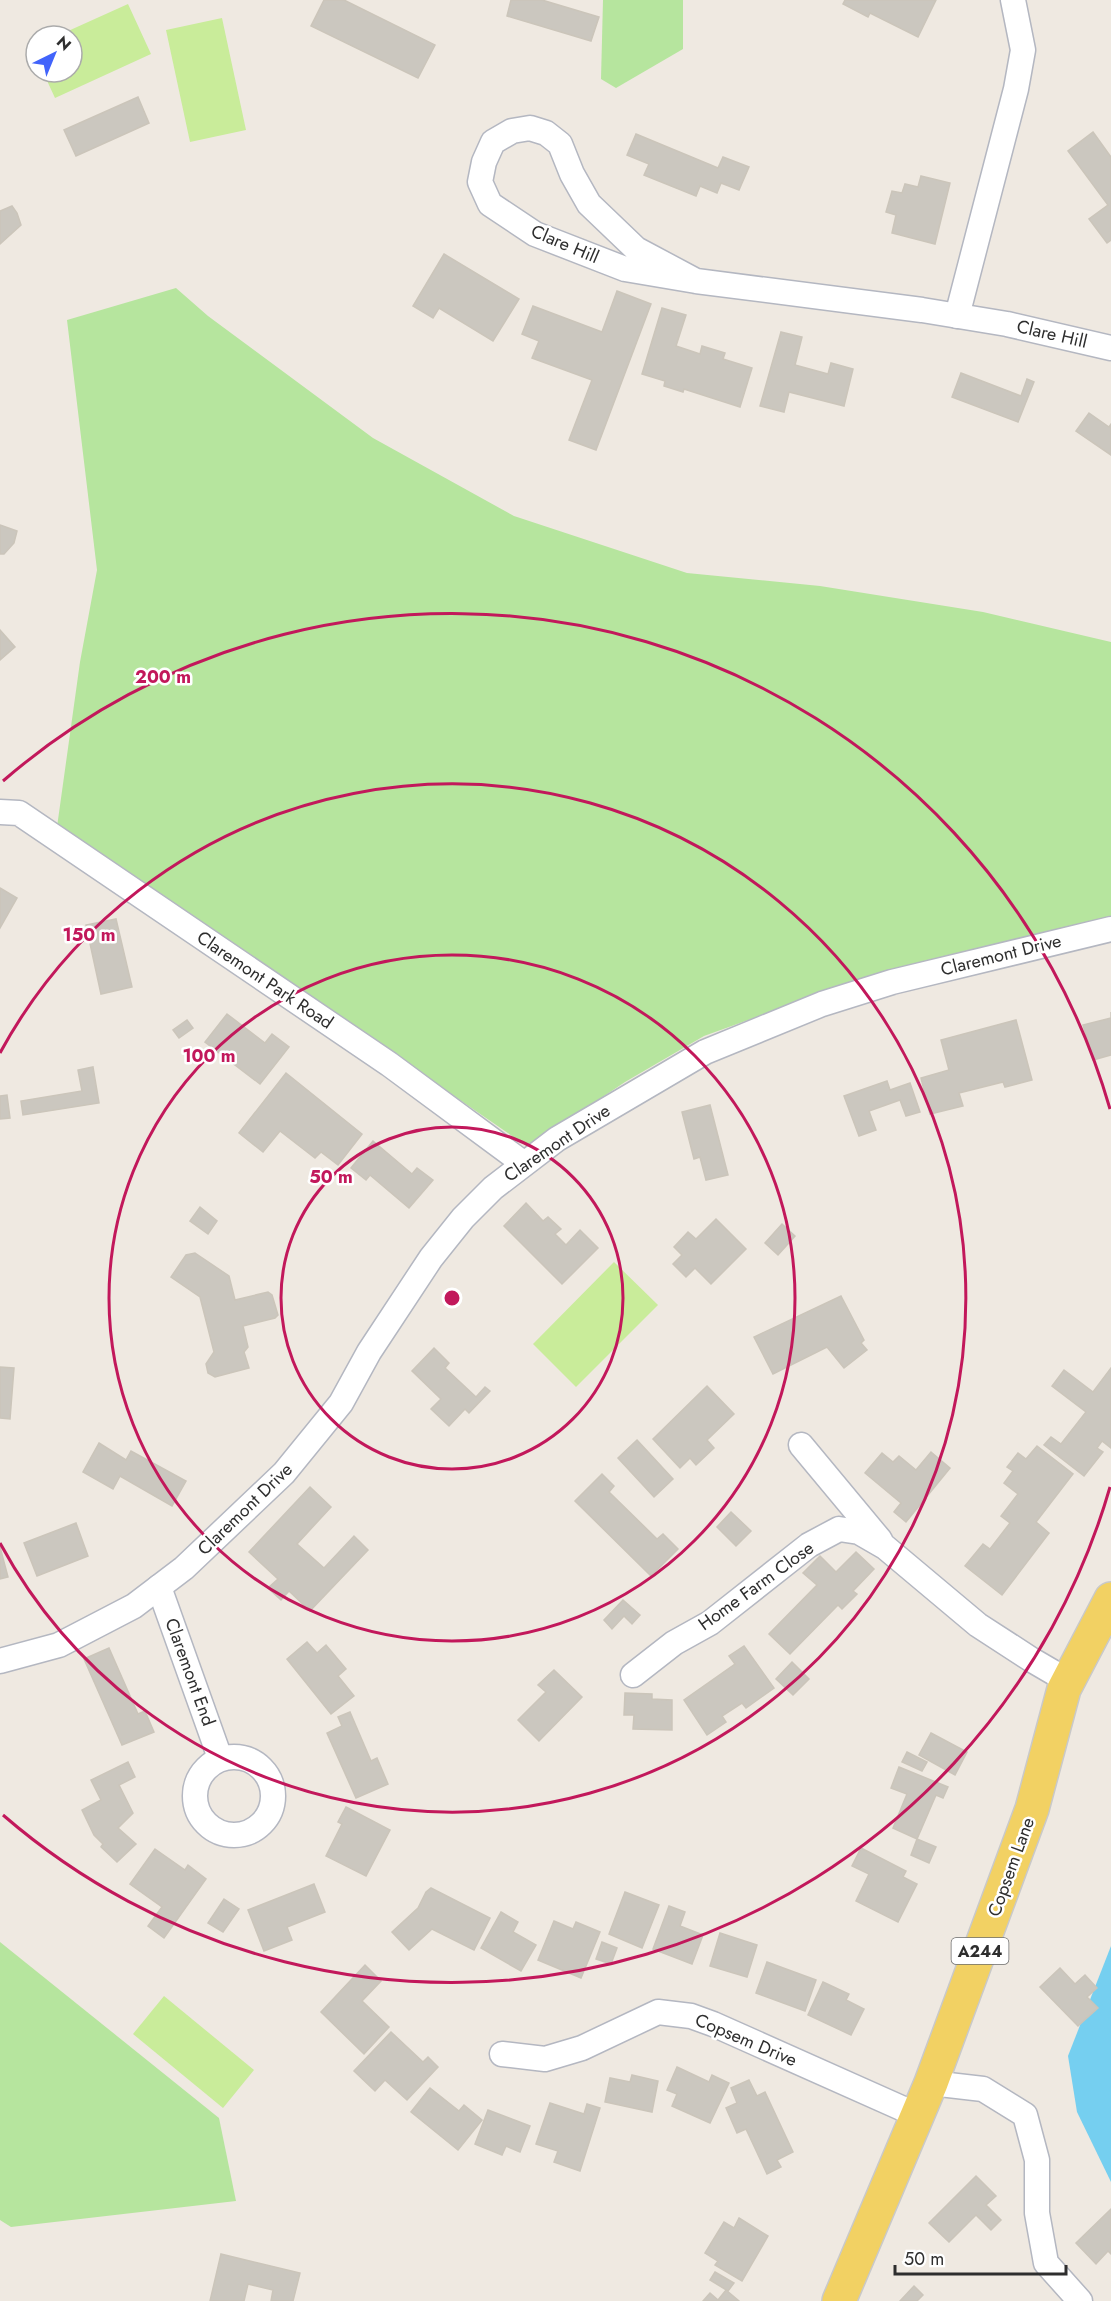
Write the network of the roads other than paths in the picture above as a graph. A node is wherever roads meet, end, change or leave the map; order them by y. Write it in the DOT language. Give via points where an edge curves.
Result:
graph roads {
  1 [pos="1013,0"];
  2 [pos="696,280"];
  3 [pos="957,316"];
  4 [pos="1111,348"];
  5 [pos="0,812"];
  6 [pos="1111,929"];
  7 [pos="523,1163"];
  8 [pos="801,1445"];
  9 [pos="885,1546"];
  10 [pos="159,1587"];
  11 [pos="1110,1602"];
  12 [pos="0,1661"];
  13 [pos="633,1675"];
  14 [pos="1068,1681"];
  15 [pos="220,1758"];
  16 [pos="502,2054"];
  17 [pos="931,2083"];
  18 [pos="917,2115"];
  19 [pos="839,2301"];
  20 [pos="1080,2301"];
  1 -- 3 [label="street" via="1023,50"];
  2 -- 2 [label="street, Clare Hill" via="625,268 535,234 490,204 480,182 493,142 512,131 530,128 546,134 560,144 572,174 597,212 636,249"];
  2 -- 3 [label="street, Clare Hill"];
  3 -- 4 [label="street, Clare Hill"];
  5 -- 7 [label="street, Claremont Park Road" via="19,813 389,1064"];
  6 -- 7 [label="street, Claremont Drive" via="892,982 758,1029 652,1081"];
  7 -- 10 [label="street, Claremont Drive" via="463,1218 431,1258 369,1352 341,1403 284,1473"];
  8 -- 9 [label="street, Home Farm Close"];
  9 -- 13 [label="street, Home Farm Close" via="859,1532 839,1529 809,1545 710,1623 674,1643"];
  9 -- 14 [label="street, Home Farm Close" via="978,1625"];
  10 -- 12 [label="street, Claremont Drive" via="134,1606 59,1645"];
  10 -- 15 [label="street, Claremont End"];
  11 -- 14 [label="main road, Copsem Lane / A244"];
  14 -- 17 [label="main road, Copsem Lane / A244" via="1032,1809"];
  16 -- 18 [label="street, Copsem Drive" via="545,2059 582,2048 658,2012 691,2016"];
  17 -- 18 [label="main road, Copsem Lane / A244"];
  17 -- 20 [label="street" via="983,2089 1025,2115 1037,2160 1037,2213 1046,2263"];
  18 -- 19 [label="main road, Copsem Lane / A244"];
}
